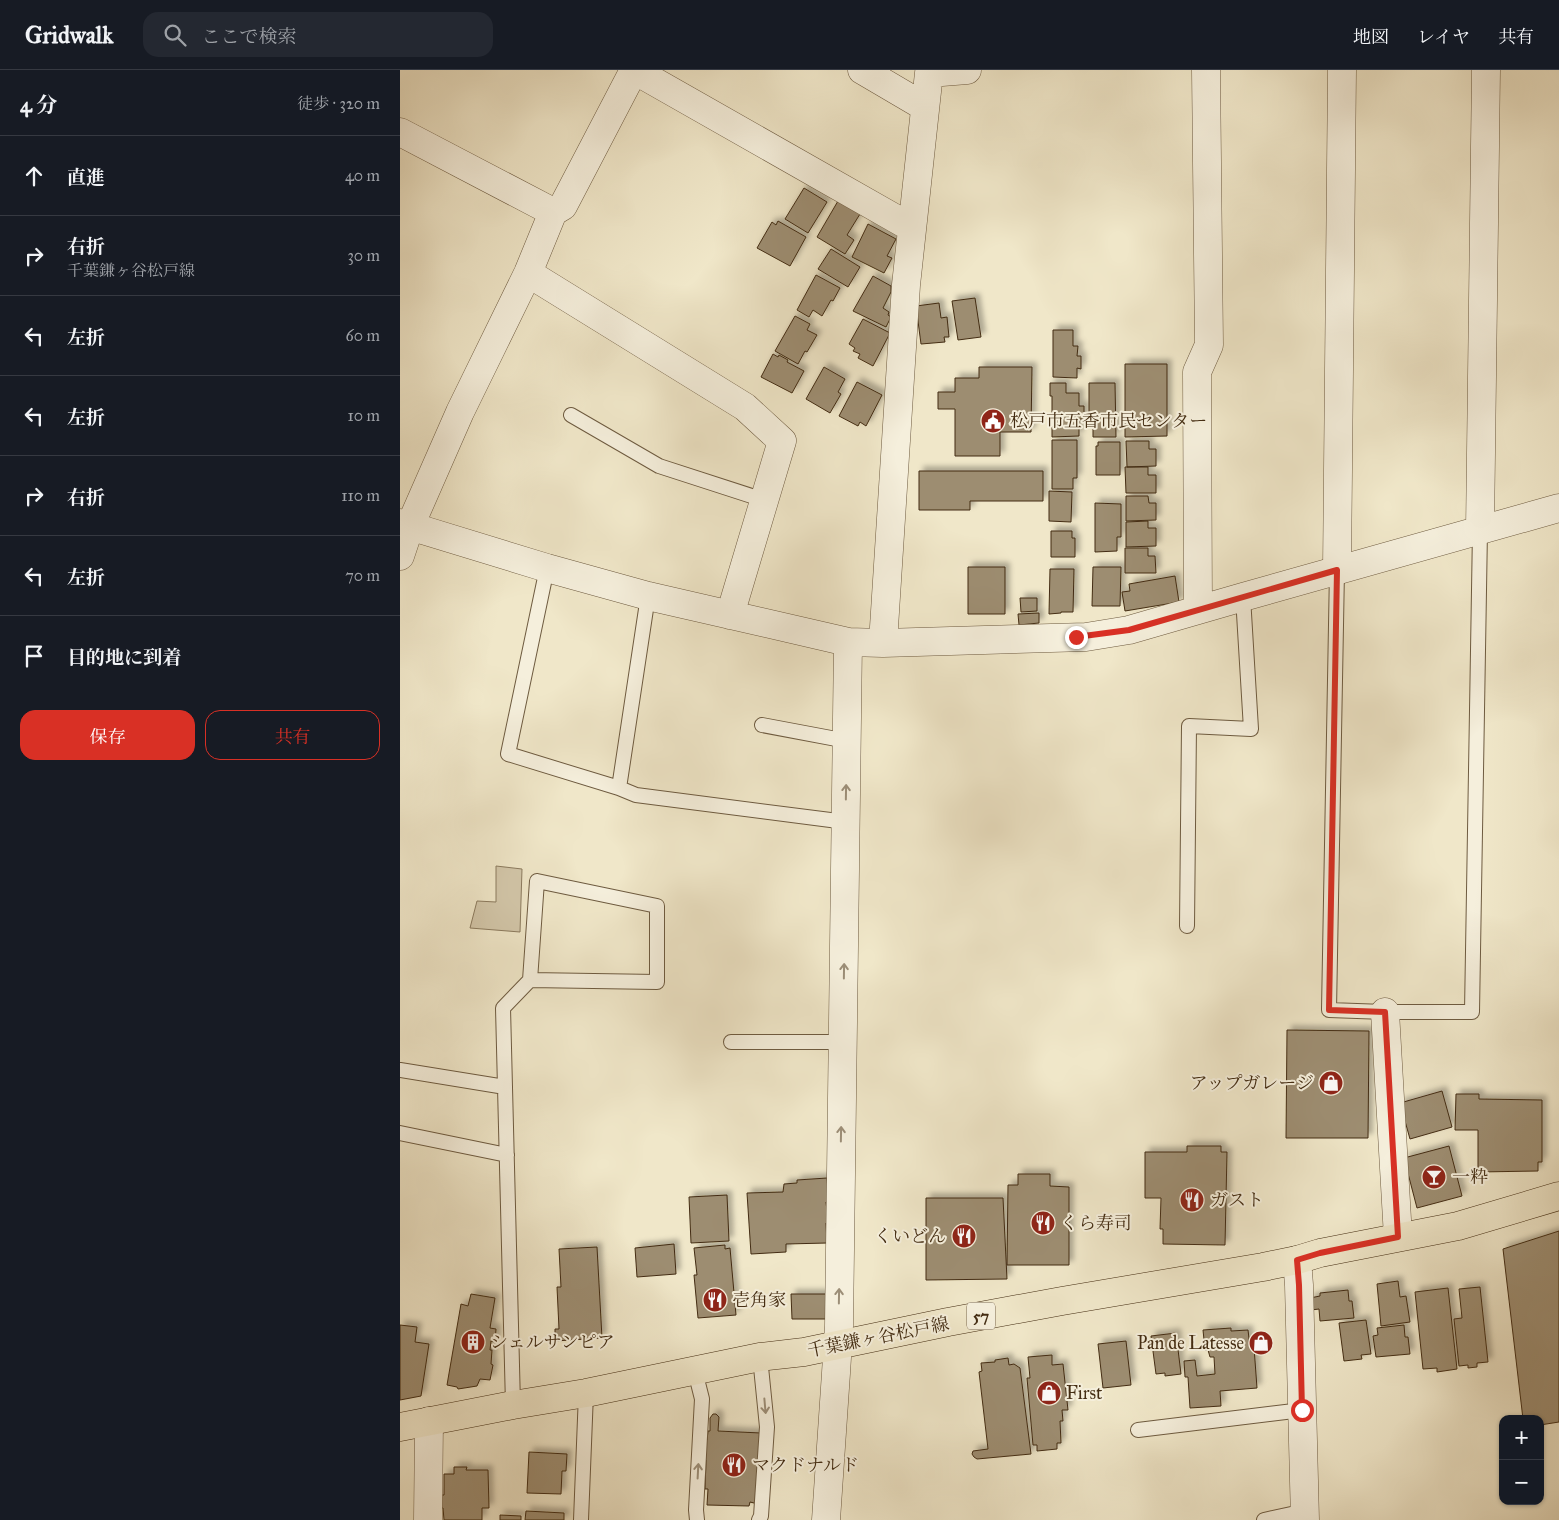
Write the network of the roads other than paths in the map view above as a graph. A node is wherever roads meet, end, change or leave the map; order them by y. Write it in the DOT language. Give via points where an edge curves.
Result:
graph roads {
  1 [pos="862,70"];
  2 [pos="967,70"];
  3 [pos="1206,70"];
  4 [pos="1342,70"];
  5 [pos="1486,70"];
  6 [pos="925,107"];
  7 [pos="400,132"];
  8 [pos="553,212"];
  9 [pos="912,228"];
  10 [pos="528,273"];
  11 [pos="571,415"];
  12 [pos="764,500"];
  13 [pos="1559,508"];
  14 [pos="405,524"];
  15 [pos="1480,530"];
  16 [pos="400,556"];
  17 [pos="547,568"];
  18 [pos="1337,570"];
  19 [pos="648,596"];
  20 [pos="1243,597"];
  21 [pos="1198,610"];
  22 [pos="730,615"];
  23 [pos="848,642"];
  24 [pos="883,642"];
  25 [pos="762,725"];
  26 [pos="847,741"];
  27 [pos="619,788"];
  28 [pos="846,822"];
  29 [pos="1187,926"];
  30 [pos="530,980"];
  31 [pos="1385,1012"];
  32 [pos="731,1042"];
  33 [pos="843,1042"];
  34 [pos="400,1070"];
  35 [pos="505,1087"];
  36 [pos="400,1133"];
  37 [pos="507,1155"];
  38 [pos="1559,1196"];
  39 [pos="1398,1237"];
  40 [pos="1297,1260"];
  41 [pos="838,1345"];
  42 [pos="760,1357"];
  43 [pos="695,1371"];
  44 [pos="586,1394"];
  45 [pos="512,1405"];
  46 [pos="1302,1410"];
  47 [pos="429,1421"];
  48 [pos="400,1427"];
  49 [pos="1138,1430"];
  50 [pos="1305,1516"];
  51 [pos="428,1520"];
  52 [pos="581,1520"];
  53 [pos="697,1520"];
  54 [pos="759,1520"];
  55 [pos="826,1520"];
  56 [pos="1264,1520"];
  1 -- 6 [label="street"];
  2 -- 6 [label="street" via="928,73"];
  3 -- 21 [label="street" via="1209,345 1197,372"];
  4 -- 18 [label="street"];
  5 -- 15 [label="street"];
  6 -- 9 [label="street"];
  7 -- 8 [label="street"];
  8 -- 9 [label="street" via="563,206 634,70"];
  8 -- 10 [label="street"];
  9 -- 24 [label="street"];
  10 -- 12 [label="street" via="745,407 782,440"];
  10 -- 14 [label="street"];
  11 -- 12 [label="lane" via="659,466"];
  12 -- 22 [label="street"];
  13 -- 15 [label="street"];
  14 -- 16 [label="street"];
  14 -- 17 [label="street"];
  15 -- 18 [label="street"];
  15 -- 31 [label="lane" via="1472,1012"];
  17 -- 19 [label="street"];
  17 -- 27 [label="lane" via="508,754"];
  18 -- 20 [label="street"];
  18 -- 31 [label="lane" via="1329,1010"];
  19 -- 22 [label="street"];
  19 -- 27 [label="lane"];
  20 -- 21 [label="street"];
  20 -- 29 [label="lane" via="1251,729 1189,726"];
  21 -- 24 [label="street" via="1129,630 1086,636"];
  22 -- 23 [label="street"];
  23 -- 24 [label="street"];
  23 -- 26 [label="street"];
  25 -- 26 [label="lane"];
  28 -- 26 [label="street, one-way"];
  27 -- 28 [label="lane" via="636,795"];
  33 -- 28 [label="street, one-way"];
  30 -- 30 [label="lane" via="537,881 657,906 657,982"];
  30 -- 35 [label="lane" via="503,1008"];
  31 -- 39 [label="street"];
  32 -- 33 [label="lane"];
  41 -- 33 [label="street, one-way"];
  34 -- 35 [label="lane"];
  35 -- 37 [label="lane"];
  36 -- 37 [label="lane"];
  37 -- 45 [label="lane"];
  38 -- 39 [label="main road, 千葉鎌ヶ谷松戸線 / 57" via="1458,1226"];
  39 -- 40 [label="main road, 千葉鎌ヶ谷松戸線 / 57"];
  40 -- 41 [label="main road, 千葉鎌ヶ谷松戸線 / 57"];
  40 -- 46 [label="street"];
  41 -- 42 [label="main road, 千葉鎌ヶ谷松戸線 / 57"];
  41 -- 55 [label="street"];
  42 -- 43 [label="main road, 千葉鎌ヶ谷松戸線 / 57"];
  42 -- 54 [label="lane, one-way" via="767,1427 762,1516"];
  43 -- 44 [label="main road, 千葉鎌ヶ谷松戸線 / 57"];
  53 -- 43 [label="lane, one-way" via="702,1399"];
  44 -- 45 [label="main road, 千葉鎌ヶ谷松戸線 / 57"];
  44 -- 52 [label="lane"];
  45 -- 47 [label="main road, 千葉鎌ヶ谷松戸線 / 57"];
  46 -- 49 [label="lane"];
  46 -- 50 [label="street"];
  47 -- 48 [label="main road, 千葉鎌ヶ谷松戸線 / 57"];
  47 -- 51 [label="street"];
  50 -- 56 [label="lane"];
}
